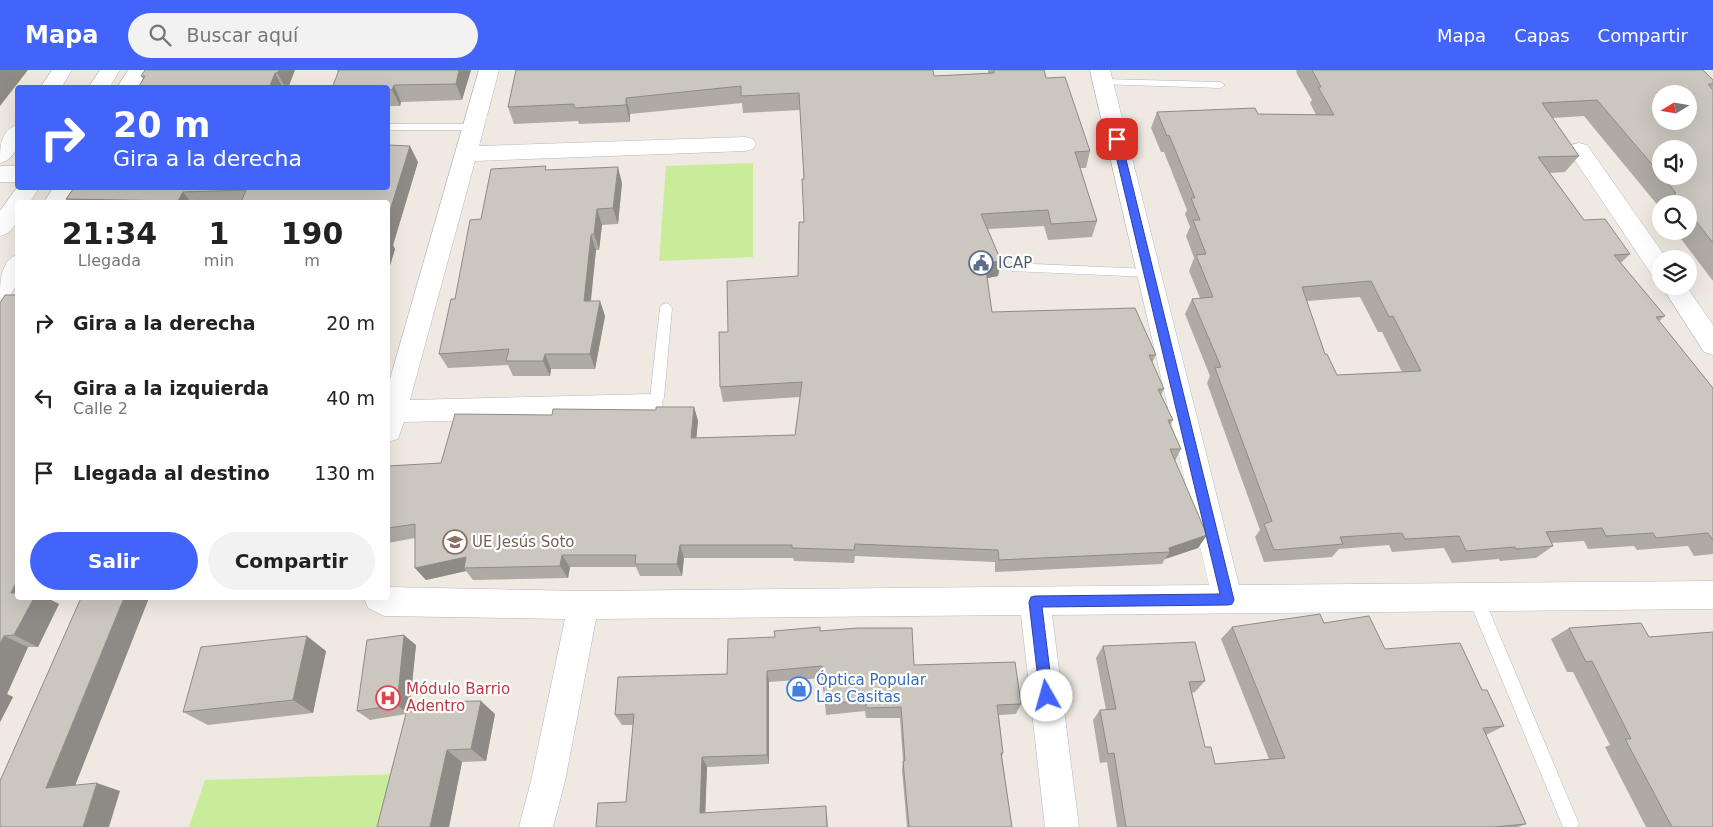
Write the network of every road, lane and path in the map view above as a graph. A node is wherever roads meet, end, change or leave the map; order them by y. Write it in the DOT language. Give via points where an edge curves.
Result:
graph roads {
  1 [pos="62,70"];
  2 [pos="110,70"];
  3 [pos="138,70"];
  4 [pos="489,70"];
  5 [pos="1101,76"];
  6 [pos="52,85"];
  7 [pos="100,85"];
  8 [pos="129,85"];
  9 [pos="1220,85"];
  10 [pos="473,126"];
  11 [pos="390,127"];
  12 [pos="15,136"];
  13 [pos="745,144"];
  14 [pos="1579,150"];
  15 [pos="466,154"];
  16 [pos="0,156"];
  17 [pos="0,174"];
  18 [pos="15,174"];
  19 [pos="15,207"];
  20 [pos="0,228"];
  21 [pos="1652,256"];
  22 [pos="15,268"];
  23 [pos="1012,268"];
  24 [pos="1149,273"];
  25 [pos="0,291"];
  26 [pos="1679,295"];
  27 [pos="666,308"];
  28 [pos="1713,344"];
  29 [pos="650,405"];
  30 [pos="390,421"];
  31 [pos="1713,595"];
  32 [pos="1476,598"];
  33 [pos="382,600"];
  34 [pos="1228,600"];
  35 [pos="1035,602"];
  36 [pos="583,604"];
  37 [pos="1570,824"];
  38 [pos="536,827"];
  39 [pos="1062,827"];
  1 -- 6 [label="street"];
  2 -- 7 [label="street"];
  3 -- 8 [label="street"];
  4 -- 10 [label="street"];
  5 -- 9 [label="lane"];
  5 -- 24 [label="street"];
  10 -- 11 [label="lane"];
  10 -- 15 [label="street"];
  12 -- 16 [label="street"];
  13 -- 15 [label="street"];
  14 -- 21 [label="street"];
  15 -- 30 [label="street"];
  17 -- 18 [label="street"];
  19 -- 20 [label="street"];
  22 -- 25 [label="street"];
  23 -- 24 [label="lane"];
  24 -- 34 [label="street"];
  26 -- 28 [label="street"];
  27 -- 29 [label="lane" via="657,398"];
  29 -- 30 [label="street"];
  31 -- 32 [label="street"];
  32 -- 34 [label="street"];
  32 -- 37 [label="lane"];
  33 -- 36 [label="street"];
  34 -- 35 [label="street"];
  35 -- 36 [label="street"];
  35 -- 39 [label="street"];
  36 -- 38 [label="street"];
}
